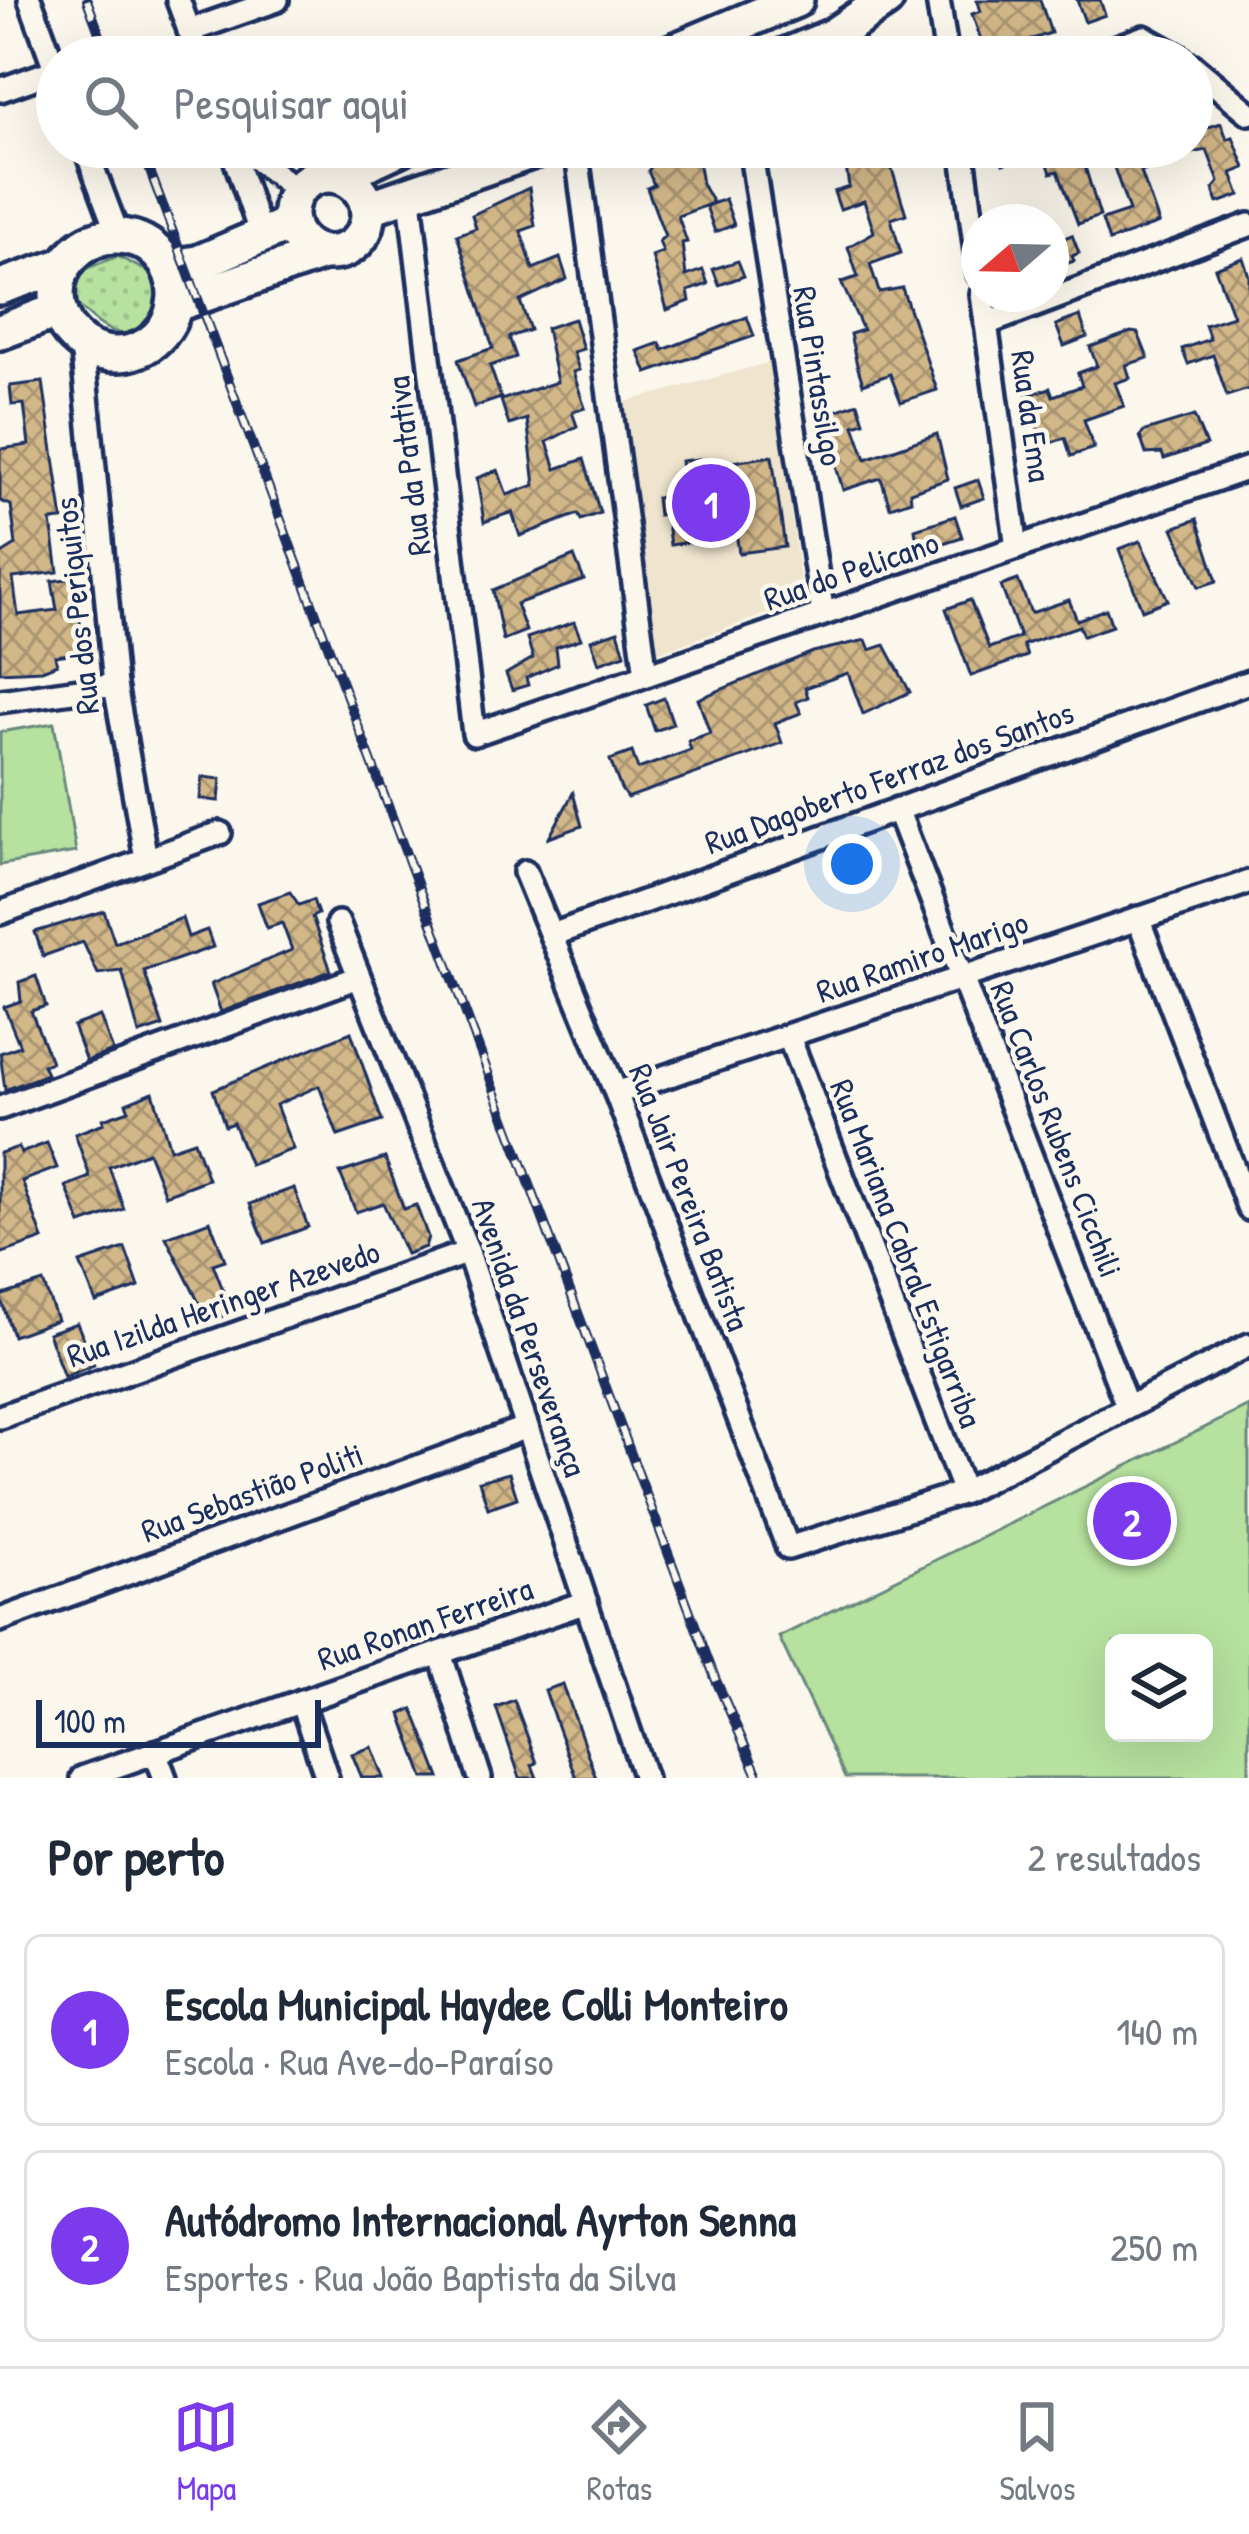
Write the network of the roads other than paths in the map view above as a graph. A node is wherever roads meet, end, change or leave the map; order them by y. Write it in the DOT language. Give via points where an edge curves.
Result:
graph roads {
  1 [pos="30,0"];
  2 [pos="178,0"];
  3 [pos="277,0"];
  4 [pos="796,0"];
  5 [pos="886,0"];
  6 [pos="938,0"];
  7 [pos="189,31"];
  8 [pos="43,36"];
  9 [pos="191,36"];
  10 [pos="711,36"];
  11 [pos="832,36"];
  12 [pos="944,36"];
  13 [pos="36,78"];
  14 [pos="1213,83"];
  15 [pos="0,90"];
  16 [pos="1249,113"];
  17 [pos="93,168"];
  18 [pos="247,168"];
  19 [pos="254,168"];
  20 [pos="356,168"];
  21 [pos="479,168"];
  22 [pos="578,168"];
  23 [pos="753,168"];
  24 [pos="965,168"];
  25 [pos="339,176"];
  26 [pos="409,190"];
  27 [pos="970,204"];
  28 [pos="368,208"];
  29 [pos="283,216"];
  30 [pos="1249,225"];
  31 [pos="118,236"];
  32 [pos="323,253"];
  33 [pos="64,265"];
  34 [pos="168,267"];
  35 [pos="0,287"];
  36 [pos="174,305"];
  37 [pos="59,310"];
  38 [pos="984,312"];
  39 [pos="986,324"];
  40 [pos="0,332"];
  41 [pos="82,344"];
  42 [pos="1249,468"];
  43 [pos="1017,548"];
  44 [pos="823,614"];
  45 [pos="646,675"];
  46 [pos="1249,682"];
  47 [pos="115,685"];
  48 [pos="0,701"];
  49 [pos="474,734"];
  50 [pos="897,809"];
  51 [pos="220,833"];
  52 [pos="146,859"];
  53 [pos="525,872"];
  54 [pos="1249,881"];
  55 [pos="0,914"];
  56 [pos="1138,918"];
  57 [pos="338,923"];
  58 [pos="552,935"];
  59 [pos="963,976"];
  60 [pos="359,977"];
  61 [pos="789,1037"];
  62 [pos="616,1093"];
  63 [pos="0,1108"];
  64 [pos="1249,1209"];
  65 [pos="469,1252"];
  66 [pos="1249,1346"];
  67 [pos="1127,1406"];
  68 [pos="0,1417"];
  69 [pos="527,1427"];
  70 [pos="964,1492"];
  71 [pos="586,1602"];
  72 [pos="0,1620"];
  73 [pos="440,1652"];
  74 [pos="301,1701"];
  75 [pos="155,1752"];
  76 [pos="82,1778"];
  77 [pos="165,1778"];
  78 [pos="327,1778"];
  79 [pos="480,1778"];
  80 [pos="645,1778"];
  1 -- 8 [label="street"];
  2 -- 7 [label="street"];
  3 -- 7 [label="street"];
  4 -- 10 [label="street"];
  5 -- 11 [label="street"];
  6 -- 12 [label="street"];
  7 -- 9 [label="street"];
  13 -- 15 [label="street"];
  14 -- 16 [label="street"];
  17 -- 31 [label="street"];
  18 -- 29 [label="street"];
  19 -- 29 [label="street"];
  20 -- 25 [label="street"];
  21 -- 26 [label="street"];
  22 -- 45 [label="street"];
  23 -- 44 [label="street, Rua Pintassilgo"];
  24 -- 27 [label="street"];
  25 -- 28 [label="street" via="358,188"];
  25 -- 29 [label="street" via="316,177"];
  26 -- 28 [label="street"];
  26 -- 49 [label="street, Rua da Patativa"];
  28 -- 32 [label="street" via="357,242"];
  29 -- 32 [label="street" via="303,243"];
  29 -- 34 [label="street" via="198,263"];
  30 -- 39 [label="street"];
  31 -- 33 [label="street" via="89,241"];
  31 -- 34 [label="street" via="141,241"];
  32 -- 36 [label="street"];
  33 -- 35 [label="street"];
  33 -- 37 [label="street"];
  34 -- 36 [label="street"];
  36 -- 41 [label="street" via="168,324 139,350 100,352"];
  37 -- 40 [label="street"];
  37 -- 41 [label="street"];
  38 -- 39 [label="street, Rua da Ema"];
  39 -- 43 [label="street, Rua da Ema"];
  41 -- 47 [label="street, Rua dos Periquitos"];
  42 -- 43 [label="street, Rua do Pelicano"];
  43 -- 44 [label="street, Rua do Pelicano"];
  44 -- 45 [label="street, Rua do Pelicano"];
  45 -- 49 [label="street, Rua do Pelicano"];
  46 -- 50 [label="street, Rua Dagoberto Ferraz dos Santos"];
  47 -- 48 [label="street"];
  47 -- 52 [label="street, Rua dos Periquitos"];
  50 -- 58 [label="street, Rua Dagoberto Ferraz dos Santos"];
  50 -- 59 [label="street, Rua Carlos Rubens Cicchili"];
  51 -- 52 [label="street"];
  52 -- 55 [label="street"];
  53 -- 58 [label="street, Rua Jair Pereira Batista"];
  54 -- 56 [label="street, Rua Ramiro Marigo"];
  56 -- 59 [label="street, Rua Ramiro Marigo"];
  56 -- 64 [label="street"];
  57 -- 60 [label="street, Avenida da Perseverança"];
  58 -- 62 [label="street, Rua Jair Pereira Batista"];
  59 -- 61 [label="street, Rua Ramiro Marigo"];
  59 -- 67 [label="street, Rua Carlos Rubens Cicchili"];
  60 -- 63 [label="street"];
  60 -- 65 [label="street, Avenida da Perseverança"];
  61 -- 62 [label="street, Rua Ramiro Marigo"];
  61 -- 70 [label="street, Rua Mariana Cabral Estigarriba"];
  62 -- 70 [label="street, Rua Jair Pereira Batista" via="788,1548"];
  65 -- 68 [label="street, Rua Izilda Heringer Azevedo"];
  65 -- 69 [label="street, Avenida da Perseverança"];
  66 -- 67 [label="street"];
  67 -- 70 [label="street"];
  69 -- 71 [label="street, Avenida da Perseverança"];
  69 -- 72 [label="street, Rua Sebastião Politi"];
  71 -- 73 [label="street, Rua Ronan Ferreira"];
  71 -- 80 [label="street, Avenida da Perseverança"];
  73 -- 74 [label="street, Rua Ronan Ferreira"];
  73 -- 79 [label="street"];
  74 -- 75 [label="street, Rua Ronan Ferreira"];
  74 -- 78 [label="street"];
  75 -- 76 [label="street, Rua Ronan Ferreira"];
  75 -- 77 [label="street"];
}
